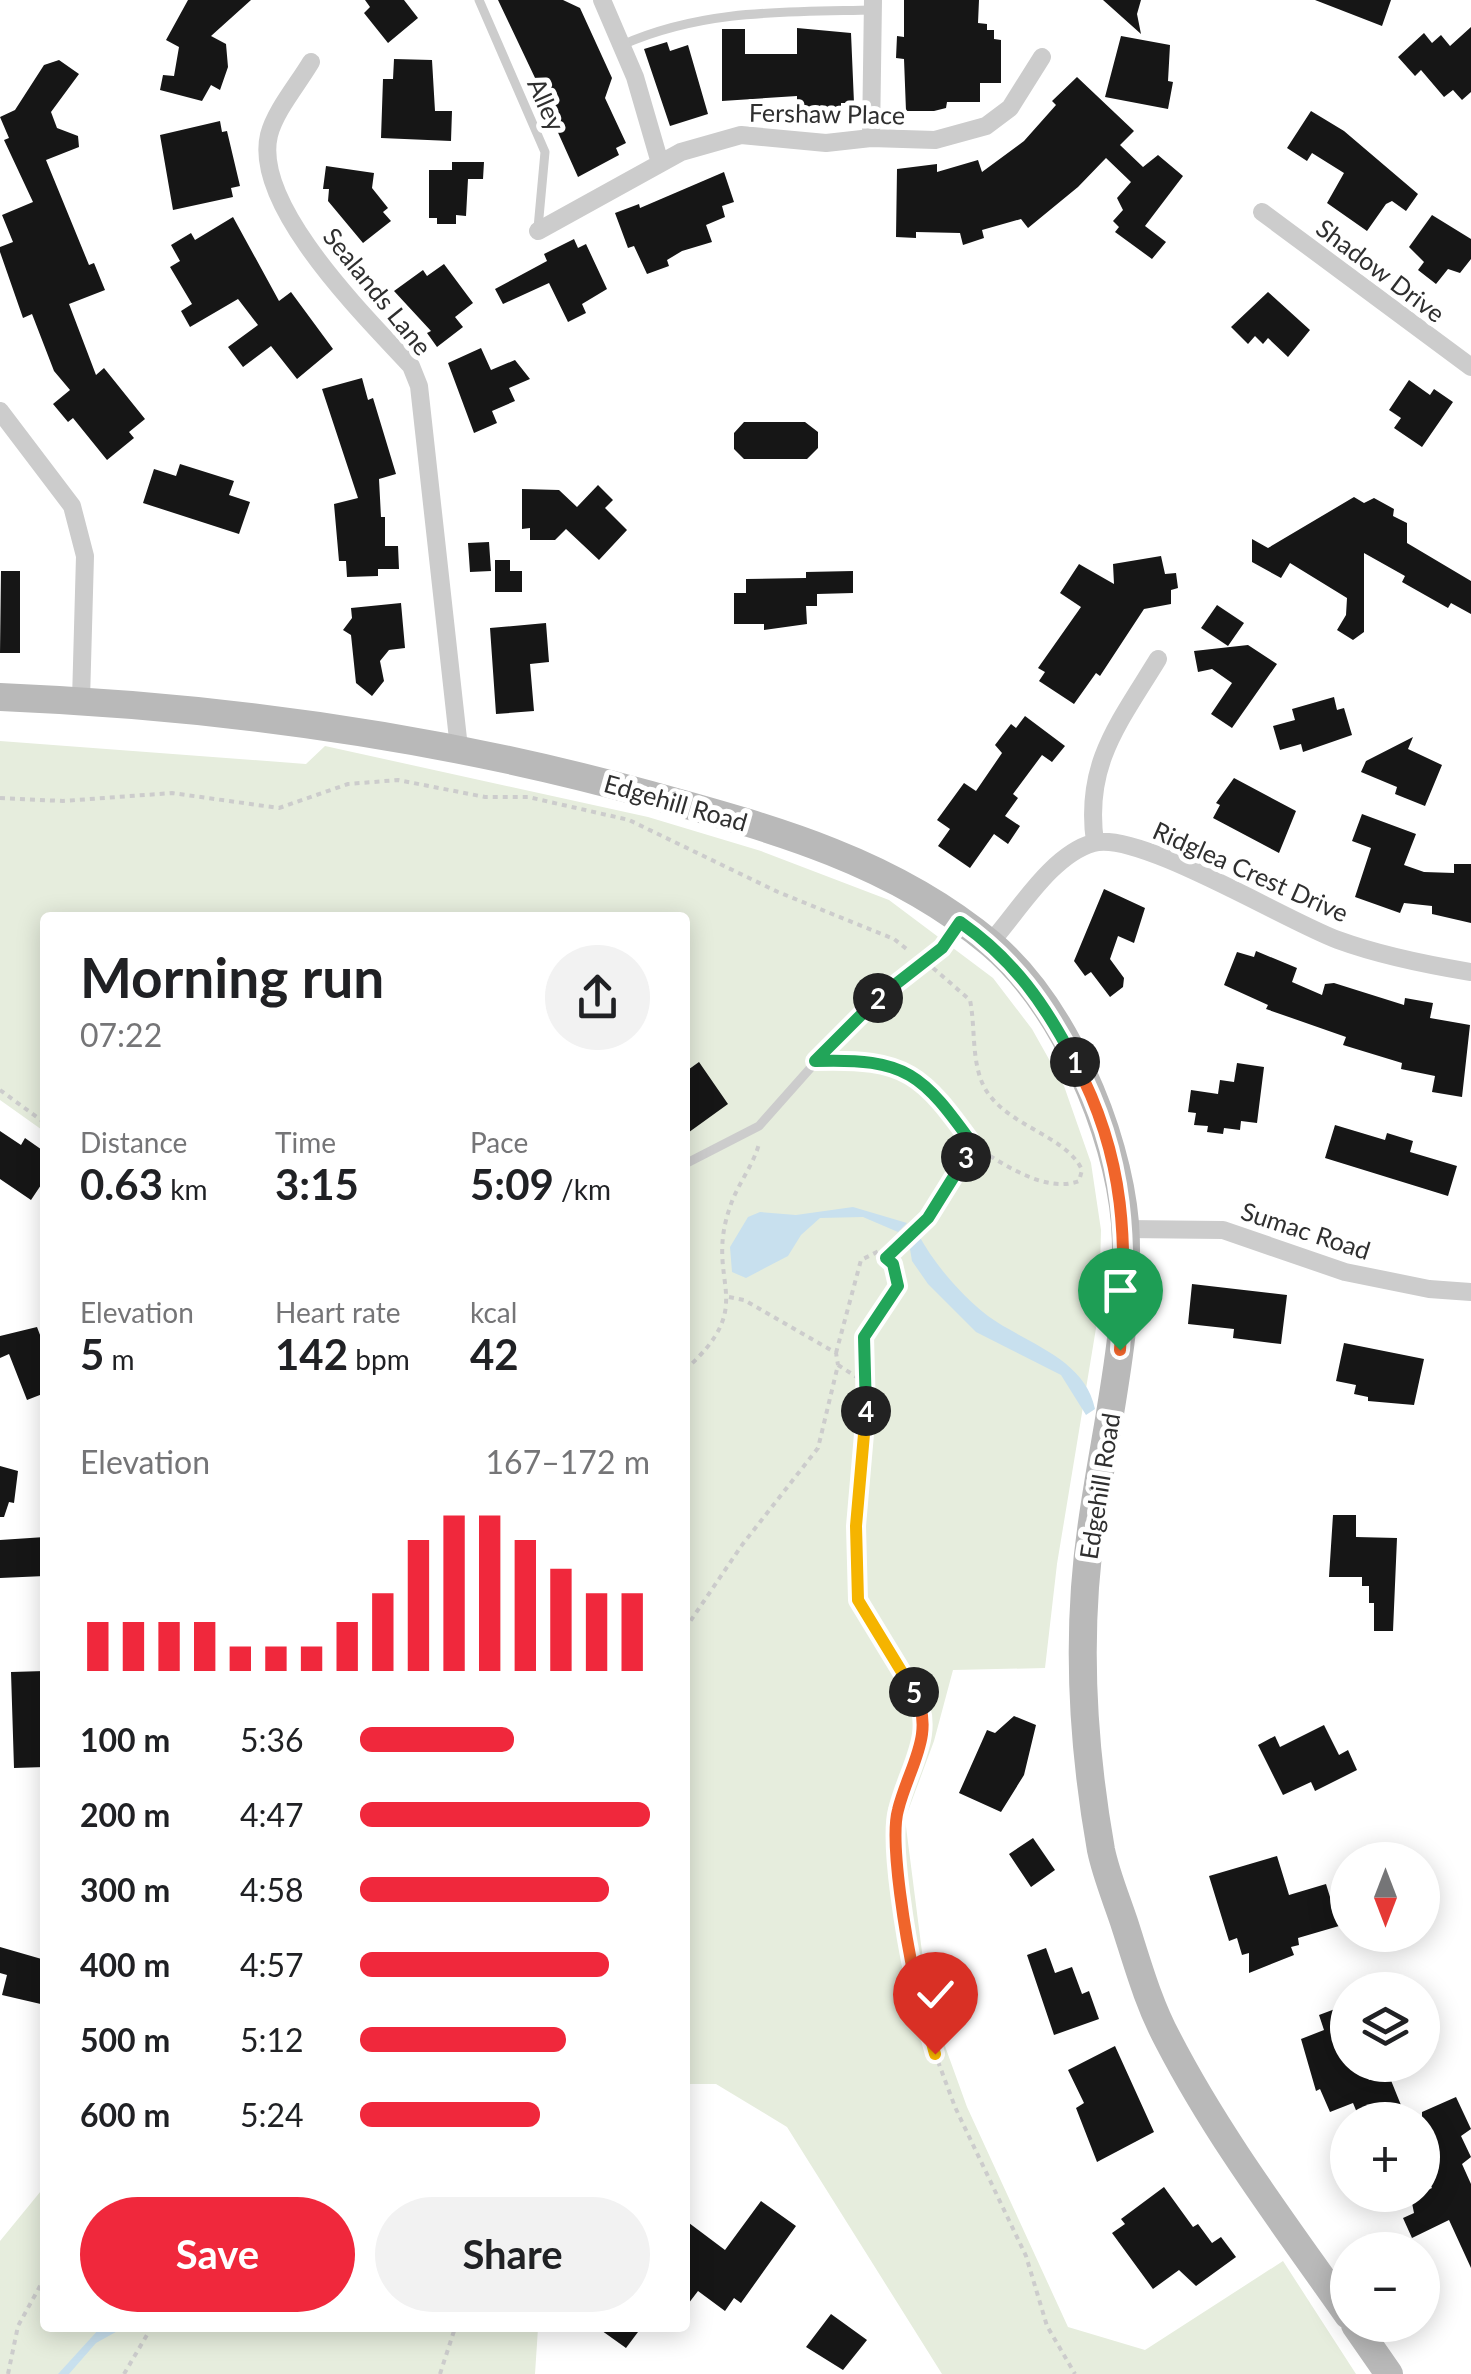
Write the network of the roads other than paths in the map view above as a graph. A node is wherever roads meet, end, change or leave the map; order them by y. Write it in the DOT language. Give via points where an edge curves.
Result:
graph roads {
  1 [pos="479,0"];
  2 [pos="602,0"];
  3 [pos="873,5"];
  4 [pos="622,45"];
  5 [pos="1042,57"];
  6 [pos="312,62"];
  7 [pos="871,138"];
  8 [pos="660,163"];
  9 [pos="1262,212"];
  10 [pos="538,231"];
  11 [pos="1471,368"];
  12 [pos="0,411"];
  13 [pos="1158,659"];
  14 [pos="0,696"];
  15 [pos="81,700"];
  16 [pos="459,748"];
  17 [pos="1095,842"];
  18 [pos="960,922"];
  19 [pos="990,943"];
  20 [pos="1471,972"];
  21 [pos="690,1161"];
  22 [pos="1125,1229"];
  23 [pos="1471,1292"];
  24 [pos="1330,2288"];
  25 [pos="1367,2342"];
  26 [pos="1389,2374"];
  1 -- 10 [label="lane, Alley" via="546,152"];
  2 -- 4 [label="street"];
  3 -- 4 [label="lane" via="727,13"];
  3 -- 7 [label="street"];
  4 -- 8 [label="street"];
  5 -- 7 [label="street, Fershaw Place" via="1010,108 986,126 935,140"];
  6 -- 16 [label="street, Sealands Lane" via="269,133 273,182 306,242 411,366 419,386"];
  7 -- 8 [label="street, Fershaw Place" via="826,143 741,135"];
  8 -- 10 [label="street, Fershaw Place"];
  9 -- 11 [label="street, Shadow Drive"];
  12 -- 15 [label="street" via="72,506 85,556"];
  13 -- 17 [label="street" via="1096,770 1090,806"];
  14 -- 15 [label="street, Edgehill Road"];
  15 -- 16 [label="street, Edgehill Road"];
  16 -- 18 [label="street, Edgehill Road" via="556,768 835,850 885,872"];
  17 -- 19 [label="street" via="1064,858"];
  17 -- 20 [label="street, Ridglea Crest Drive" via="1153,850 1340,940"];
  18 -- 19 [label="street, Edgehill Road"];
  18 -- 21 [label="lane" via="755,1128"];
  19 -- 22 [label="street, Edgehill Road" via="1049,1011 1085,1081 1107,1136"];
  22 -- 23 [label="street, Sumac Road" via="1224,1230 1345,1272"];
  22 -- 24 [label="street, Edgehill Road" via="1120,1350 1082,1608 1102,1856 1165,2036 1220,2131"];
  25 -- 26 [label="street"];
}
